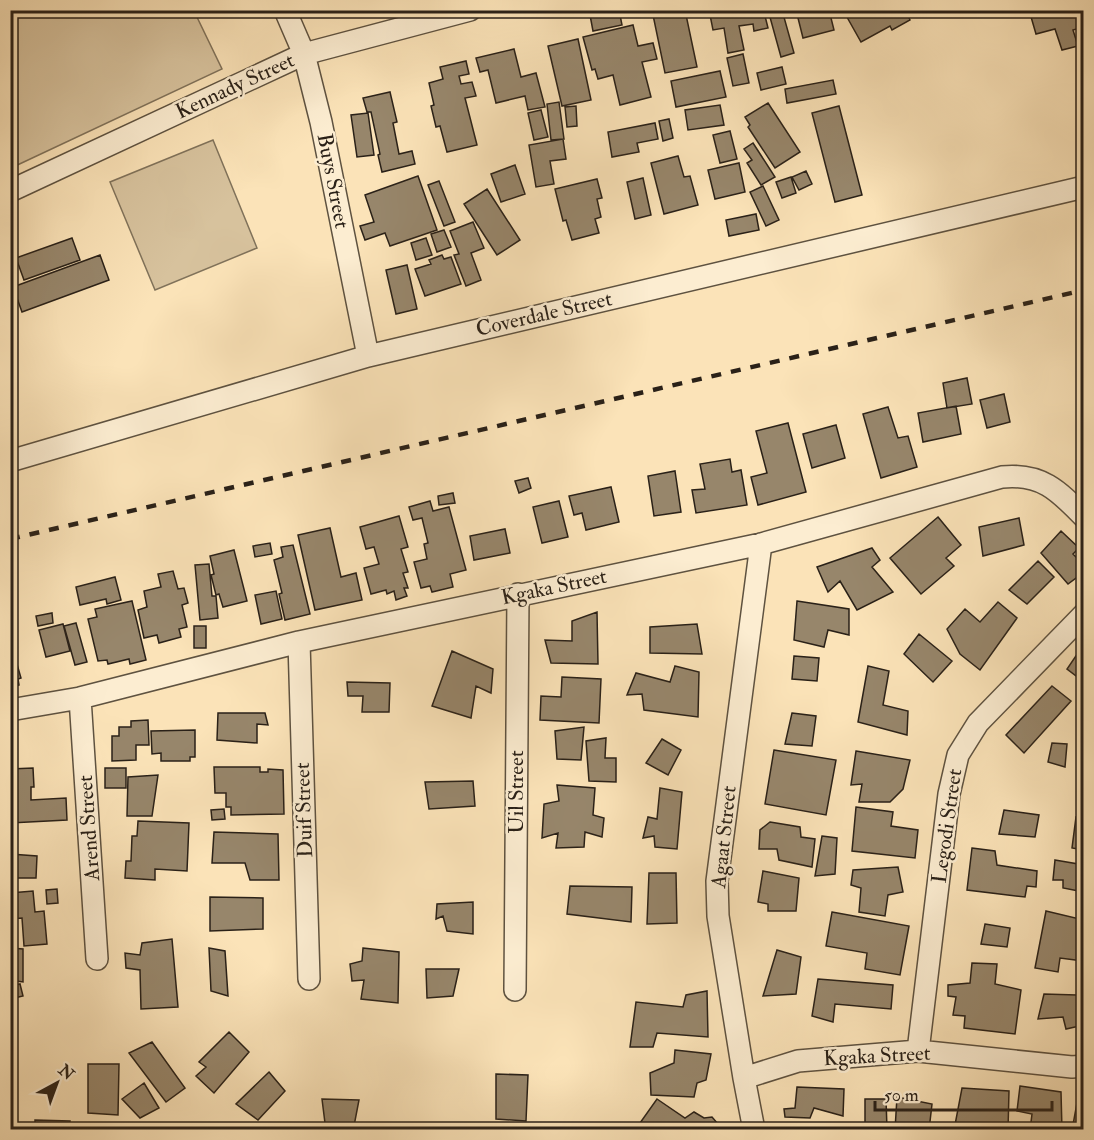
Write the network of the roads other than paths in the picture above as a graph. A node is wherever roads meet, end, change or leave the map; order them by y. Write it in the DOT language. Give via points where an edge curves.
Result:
graph roads {
  1 [pos="285,10"];
  2 [pos="470,10"];
  3 [pos="304,54"];
  4 [pos="1083,187"];
  5 [pos="10,191"];
  6 [pos="368,356"];
  7 [pos="10,461"];
  8 [pos="1083,517"];
  9 [pos="761,544"];
  10 [pos="518,594"];
  11 [pos="1083,614"];
  12 [pos="299,642"];
  13 [pos="80,698"];
  14 [pos="10,710"];
  15 [pos="98,958"];
  16 [pos="309,979"];
  17 [pos="515,990"];
  18 [pos="918,1050"];
  19 [pos="1083,1066"];
  20 [pos="744,1078"];
  21 [pos="754,1130"];
  1 -- 3 [label="street, Buys Street"];
  2 -- 3 [label="street, Kennady Street"];
  3 -- 5 [label="street, Kennady Street"];
  3 -- 6 [label="street, Buys Street"];
  4 -- 6 [label="street, Coverdale Street"];
  6 -- 7 [label="street, Coverdale Street"];
  8 -- 9 [label="street, Kgaka Street" via="1045,482 1002,477"];
  9 -- 10 [label="street, Kgaka Street"];
  9 -- 20 [label="street, Agaat Street" via="717,881 718,916"];
  10 -- 12 [label="street, Kgaka Street"];
  10 -- 17 [label="street, Uil Street"];
  11 -- 18 [label="street, Legodi Street" via="978,723 958,755 949,794"];
  12 -- 13 [label="street, Kgaka Street"];
  12 -- 16 [label="street, Duif Street"];
  13 -- 14 [label="street, Kgaka Street"];
  13 -- 15 [label="street, Arend Street"];
  18 -- 19 [label="street, Kgaka Street"];
  18 -- 20 [label="street, Kgaka Street" via="798,1060"];
  20 -- 21 [label="street, Agaat Street"];
}
